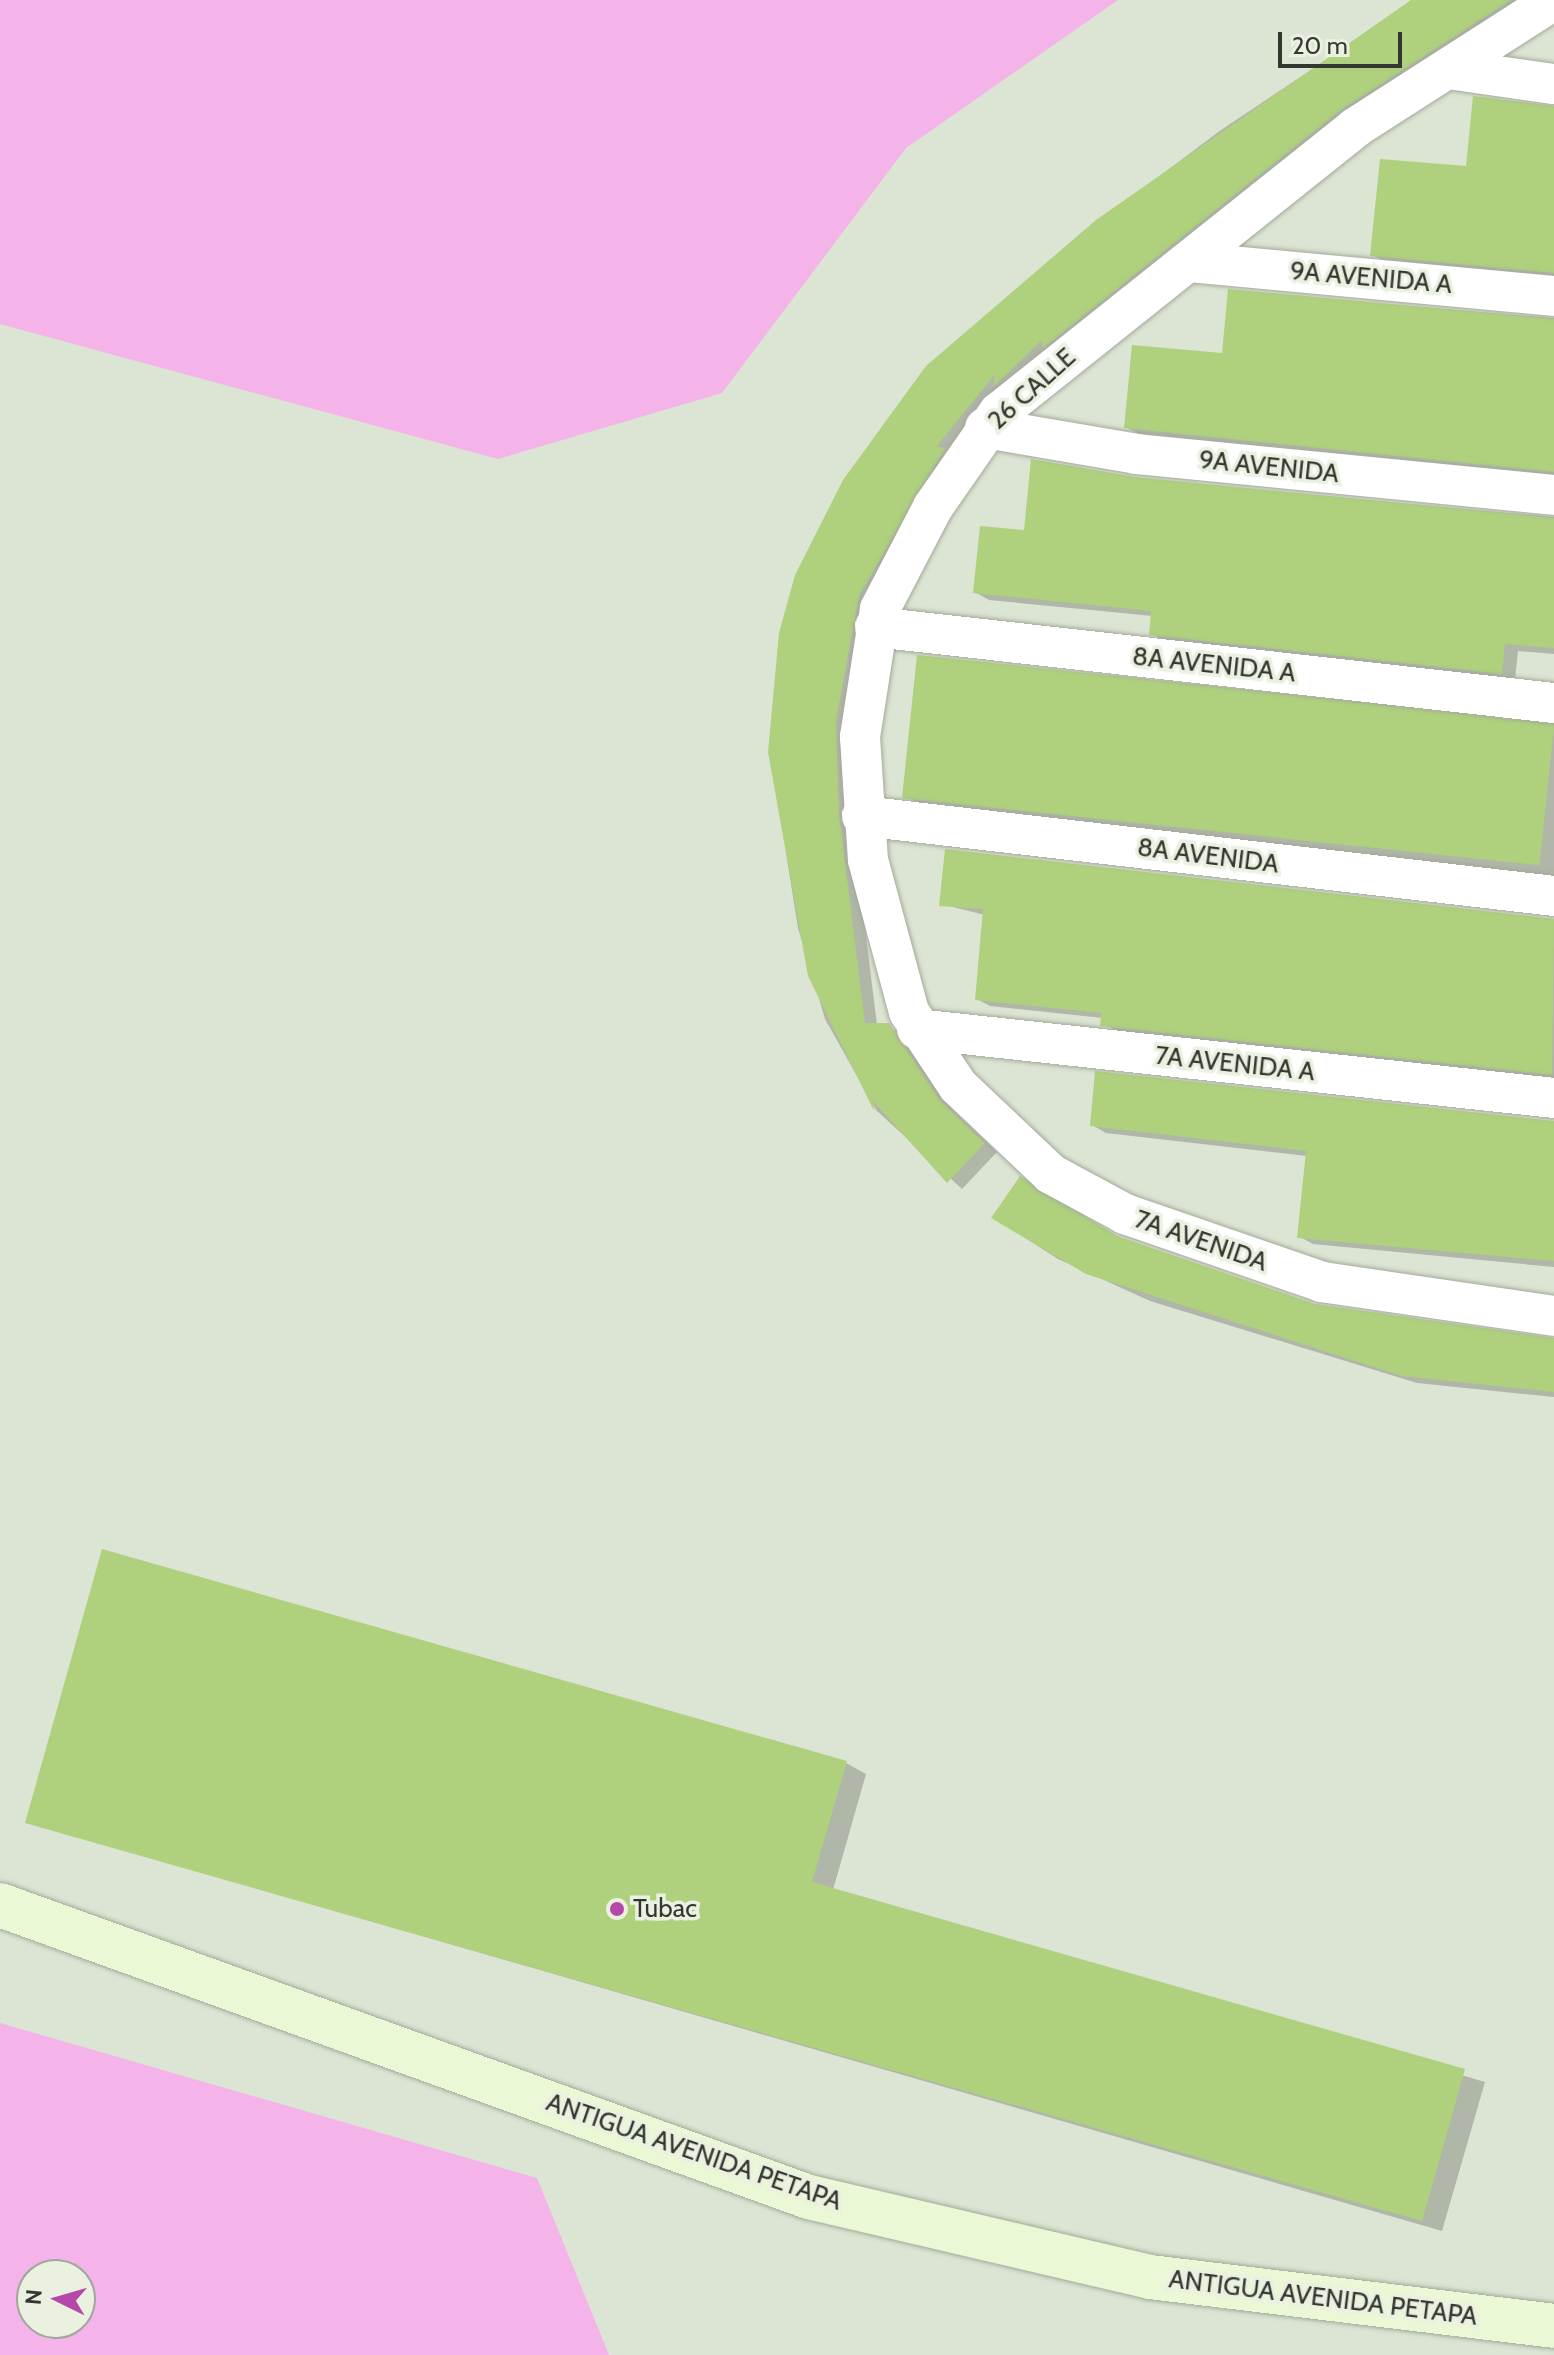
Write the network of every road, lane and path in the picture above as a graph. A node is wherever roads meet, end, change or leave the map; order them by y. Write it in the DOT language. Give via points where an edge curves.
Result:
graph roads {
  1 [pos="1554,0"];
  2 [pos="1448,69"];
  3 [pos="1554,84"];
  4 [pos="1188,262"];
  5 [pos="1554,296"];
  6 [pos="985,428"];
  7 [pos="1554,495"];
  8 [pos="875,627"];
  9 [pos="1554,703"];
  10 [pos="862,816"];
  11 [pos="1554,896"];
  12 [pos="917,1029"];
  13 [pos="1554,1098"];
  14 [pos="1554,1316"];
  15 [pos="0,1905"];
  16 [pos="1554,2326"];
  1 -- 2 [label="street, 26 CALLE"];
  2 -- 3 [label="street"];
  2 -- 4 [label="street, 26 CALLE" via="1355,128"];
  4 -- 5 [label="street, 9A AVENIDA A"];
  4 -- 6 [label="street, 26 CALLE"];
  6 -- 7 [label="street, 9A AVENIDA" via="1137,454"];
  6 -- 8 [label="street, 26 CALLE" via="933,507"];
  8 -- 9 [label="street, 8A AVENIDA A"];
  8 -- 10 [label="street, 26 CALLE" via="860,737"];
  10 -- 11 [label="street, 8A AVENIDA"];
  10 -- 12 [label="street, 26 CALLE" via="881,922"];
  12 -- 13 [label="street, 7A AVENIDA A"];
  12 -- 14 [label="street, 7A AVENIDA" via="992,1123 1051,1174 1125,1214 1322,1282"];
  15 -- 16 [label="main road, ANTIGUA AVENIDA PETAPA" via="809,2197 1150,2277"];
}
